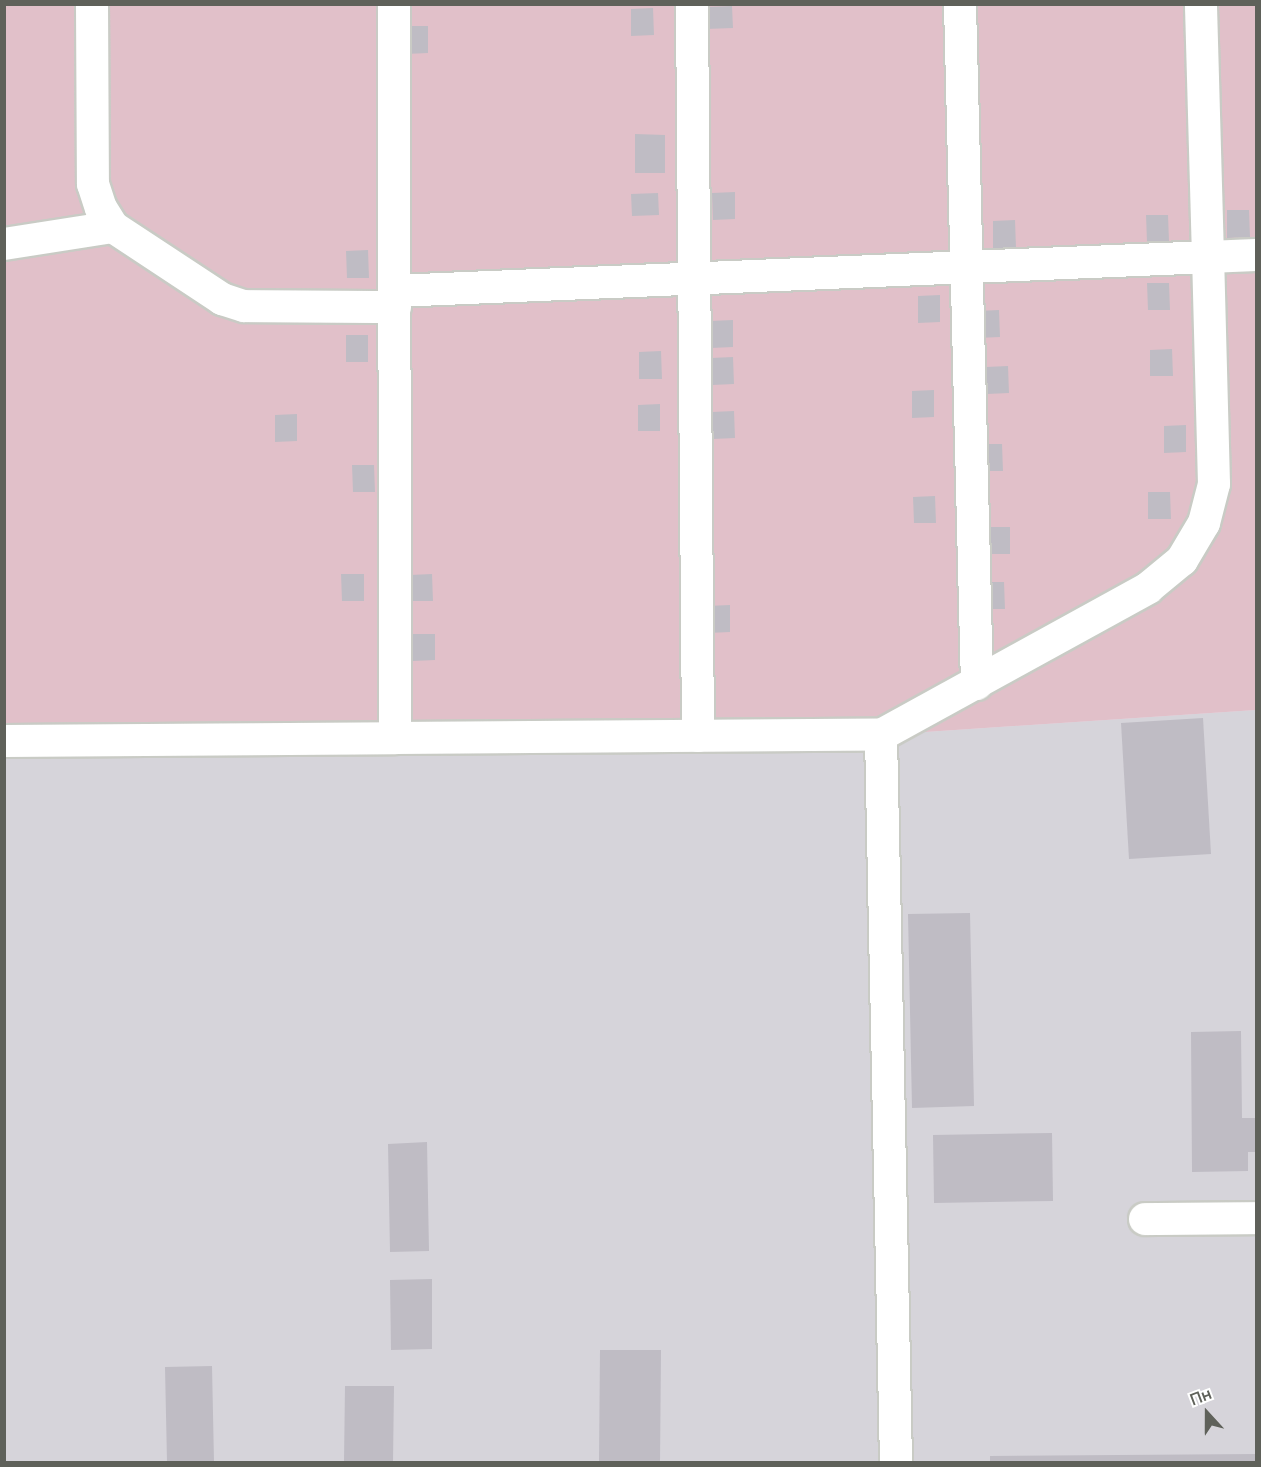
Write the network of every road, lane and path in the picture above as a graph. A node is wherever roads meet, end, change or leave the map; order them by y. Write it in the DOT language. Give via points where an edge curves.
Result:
graph roads {
  1 [pos="92,4"];
  2 [pos="394,4"];
  3 [pos="692,4"];
  4 [pos="960,4"];
  5 [pos="1202,4"];
  6 [pos="113,227"];
  7 [pos="4,244"];
  8 [pos="1257,255"];
  9 [pos="1208,257"];
  10 [pos="968,267"];
  11 [pos="696,278"];
  12 [pos="395,299"];
  13 [pos="977,684"];
  14 [pos="881,735"];
  15 [pos="698,736"];
  16 [pos="395,738"];
  17 [pos="4,741"];
  18 [pos="1257,1218"];
  19 [pos="1145,1219"];
  20 [pos="896,1462"];
  1 -- 6 [label="street" via="93,184 100,208"];
  2 -- 12 [label="street"];
  3 -- 11 [label="street"];
  4 -- 10 [label="street"];
  5 -- 9 [label="street"];
  6 -- 7 [label="street"];
  6 -- 12 [label="street" via="222,299 244,306"];
  8 -- 9 [label="street"];
  9 -- 10 [label="street"];
  9 -- 13 [label="street" via="1214,484 1195,543 1166,576"];
  10 -- 11 [label="street"];
  10 -- 13 [label="street"];
  11 -- 12 [label="street"];
  11 -- 15 [label="street"];
  12 -- 16 [label="street"];
  13 -- 14 [label="street"];
  14 -- 15 [label="street"];
  14 -- 20 [label="street"];
  15 -- 16 [label="street"];
  16 -- 17 [label="street"];
  18 -- 19 [label="street"];
}
